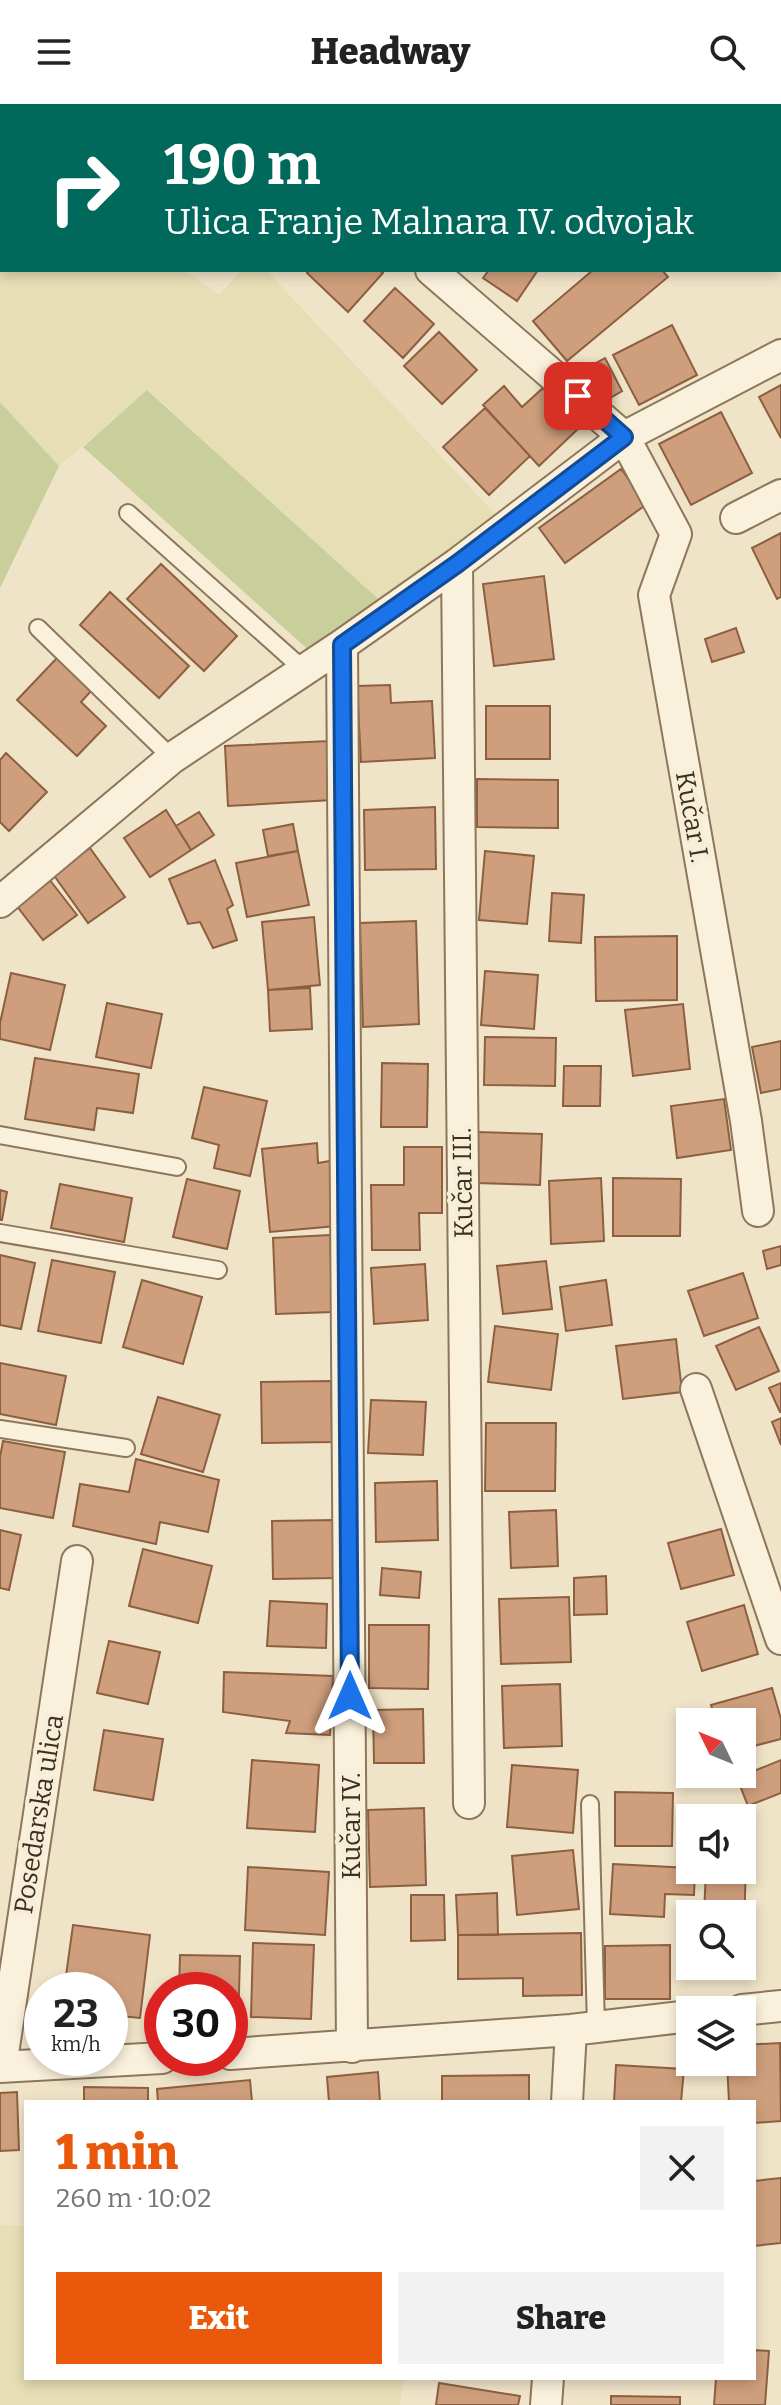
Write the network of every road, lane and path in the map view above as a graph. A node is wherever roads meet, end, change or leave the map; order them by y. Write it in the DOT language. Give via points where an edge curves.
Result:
graph roads {
  1 [pos="433,272"];
  2 [pos="781,355"];
  3 [pos="624,437"];
  4 [pos="781,495"];
  5 [pos="128,513"];
  6 [pos="736,518"];
  7 [pos="457,564"];
  8 [pos="38,628"];
  9 [pos="342,645"];
  10 [pos="304,670"];
  11 [pos="172,758"];
  12 [pos="0,902"];
  13 [pos="0,1135"];
  14 [pos="177,1167"];
  15 [pos="758,1211"];
  16 [pos="0,1233"];
  17 [pos="218,1270"];
  18 [pos="696,1389"];
  19 [pos="0,1429"];
  20 [pos="126,1448"];
  21 [pos="77,1561"];
  22 [pos="781,1639"];
  23 [pos="469,1803"];
  24 [pos="590,1804"];
  25 [pos="781,2006"];
  26 [pos="756,2009"];
  27 [pos="676,2018"];
  28 [pos="584,2028"];
  29 [pos="352,2047"];
  30 [pos="248,2053"];
  31 [pos="144,2059"];
  32 [pos="0,2067"];
  33 [pos="567,2100"];
  34 [pos="548,2380"];
  35 [pos="546,2405"];
  1 -- 3 [label="street"];
  2 -- 3 [label="street"];
  3 -- 7 [label="street"];
  3 -- 15 [label="street, Kučar I." via="676,534 654,595"];
  4 -- 6 [label="street"];
  5 -- 10 [label="lane"];
  7 -- 9 [label="street"];
  7 -- 23 [label="street, Kučar III."];
  8 -- 11 [label="lane"];
  9 -- 10 [label="street"];
  9 -- 29 [label="street, Kučar IV."];
  10 -- 11 [label="street"];
  11 -- 12 [label="street"];
  13 -- 14 [label="lane"];
  16 -- 17 [label="lane"];
  18 -- 22 [label="street"];
  19 -- 20 [label="lane"];
  21 -- 32 [label="street, Posedarska ulica"];
  24 -- 28 [label="lane"];
  25 -- 26 [label="street"];
  27 -- 28 [label="street"];
  28 -- 29 [label="street"];
  28 -- 33 [label="street"];
  29 -- 30 [label="street"];
  31 -- 32 [label="street, Posedarska ulica"];
  34 -- 35 [label="street"];
}
